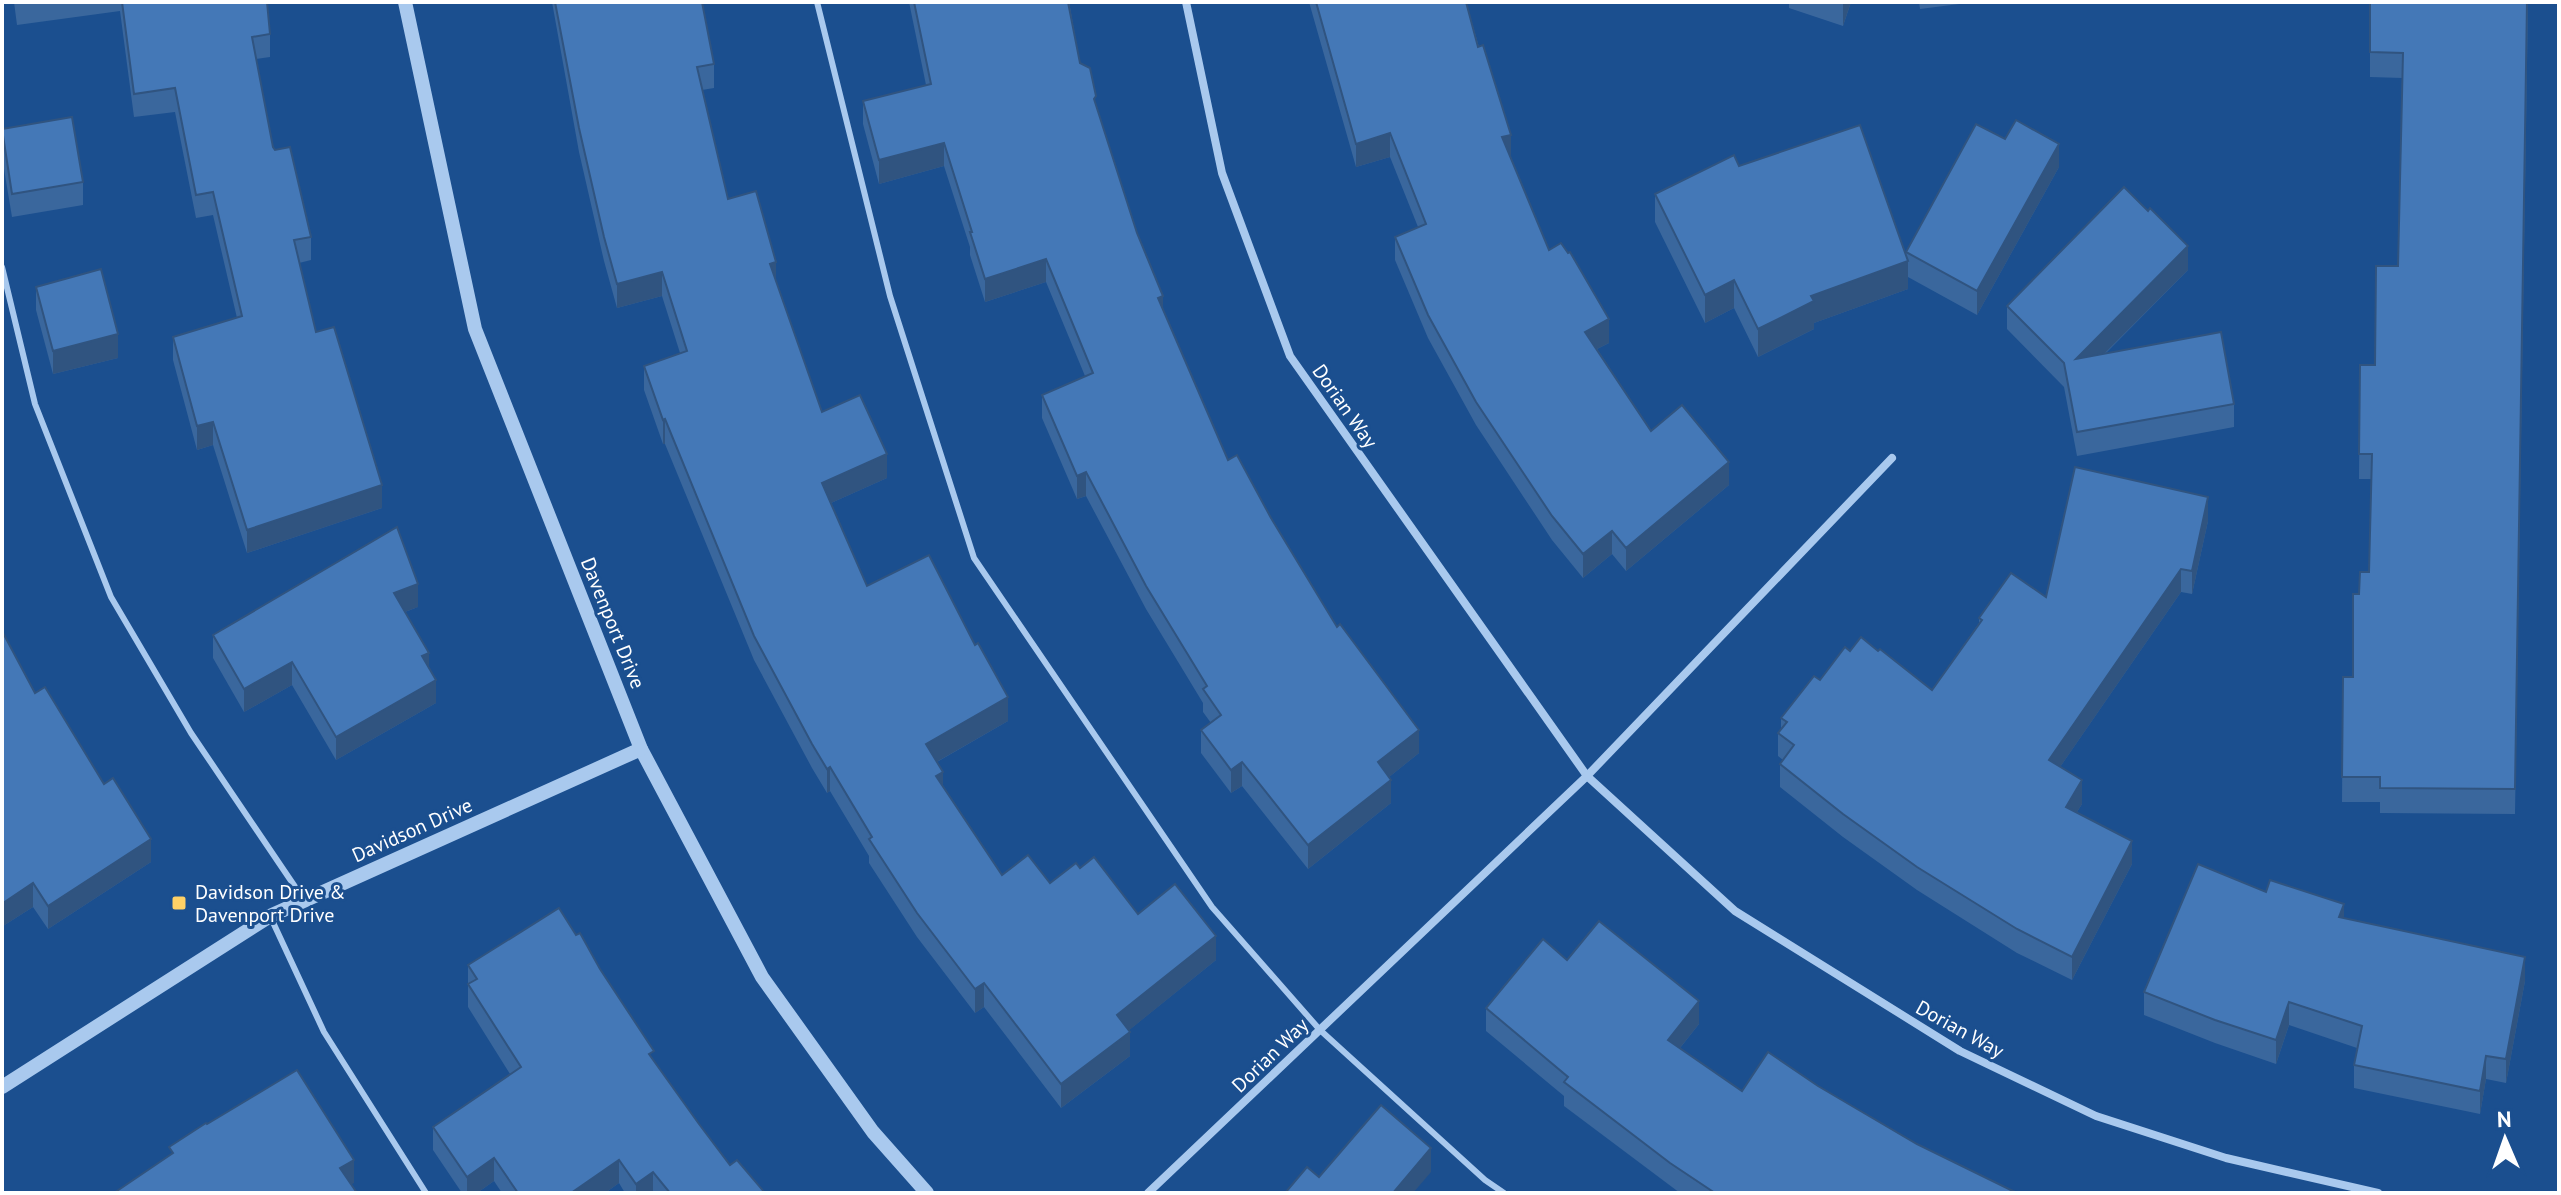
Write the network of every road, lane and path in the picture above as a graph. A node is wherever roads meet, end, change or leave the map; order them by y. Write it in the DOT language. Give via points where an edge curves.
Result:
graph roads {
  1 [pos="405,2"];
  2 [pos="817,2"];
  3 [pos="1186,2"];
  4 [pos="2,267"];
  5 [pos="1892,458"];
  6 [pos="641,749"];
  7 [pos="1587,776"];
  8 [pos="304,900"];
  9 [pos="270,916"];
  10 [pos="1320,1030"];
  11 [pos="2,1087"];
  12 [pos="426,1193"];
  13 [pos="927,1193"];
  14 [pos="1148,1193"];
  15 [pos="1504,1193"];
  16 [pos="2378,1193"];
  1 -- 6 [label="street, Davenport Drive" via="475,329"];
  2 -- 10 [label="lane" via="890,296 974,558 1212,907"];
  3 -- 7 [label="street, Dorian Way" via="1222,173 1290,356"];
  4 -- 8 [label="lane" via="35,404 111,597 191,733"];
  5 -- 7 [label="street, Dorian Way"];
  6 -- 8 [label="street, Davidson Drive"];
  6 -- 13 [label="street, Davenport Drive" via="762,977 873,1132"];
  7 -- 10 [label="street, Dorian Way"];
  7 -- 16 [label="street, Dorian Way" via="1735,911 1960,1051 2096,1116 2226,1158"];
  8 -- 9 [label="street, Davidson Drive"];
  9 -- 11 [label="street, Davidson Drive"];
  9 -- 12 [label="lane" via="324,1032"];
  10 -- 14 [label="street, Dorian Way"];
  10 -- 15 [label="lane"];
}
